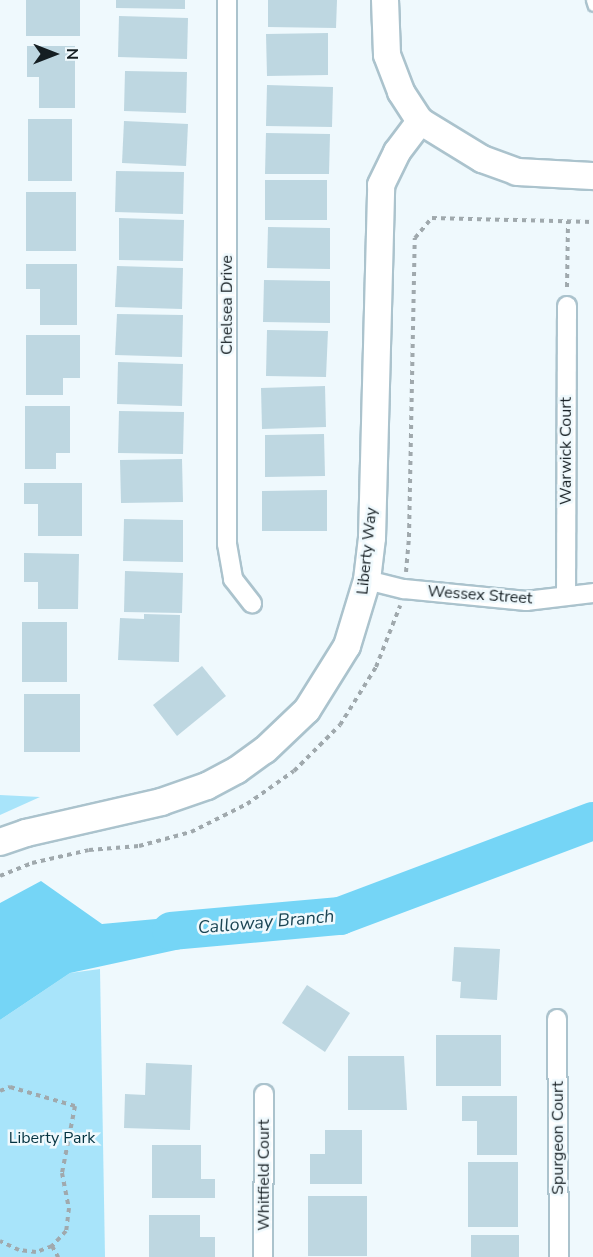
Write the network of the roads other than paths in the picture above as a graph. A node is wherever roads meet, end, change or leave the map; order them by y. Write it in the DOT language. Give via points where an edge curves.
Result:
graph roads {
  1 [pos="227,0"];
  2 [pos="385,0"];
  3 [pos="591,0"];
  4 [pos="593,6"];
  5 [pos="420,121"];
  6 [pos="593,177"];
  7 [pos="567,306"];
  8 [pos="367,580"];
  9 [pos="593,593"];
  10 [pos="566,596"];
  11 [pos="252,603"];
  12 [pos="0,842"];
  13 [pos="557,1020"];
  14 [pos="264,1094"];
  15 [pos="263,1257"];
  16 [pos="559,1257"];
  1 -- 11 [label="street, Chelsea Drive" via="227,544 233,579"];
  2 -- 5 [label="street" via="387,55 401,92"];
  3 -- 4 [label="lane"];
  5 -- 6 [label="street" via="482,159 517,172"];
  5 -- 8 [label="street, Liberty Way" via="397,152 381,185 372,538"];
  7 -- 10 [label="street, Warwick Court"];
  8 -- 10 [label="street, Wessex Street" via="404,589 526,601"];
  8 -- 12 [label="street, Liberty Way" via="347,646 307,710 265,750 237,770 207,786 170,798"];
  9 -- 10 [label="street, Wessex Street"];
  13 -- 16 [label="street, Spurgeon Court"];
  14 -- 15 [label="street, Whitfield Court"];
}
